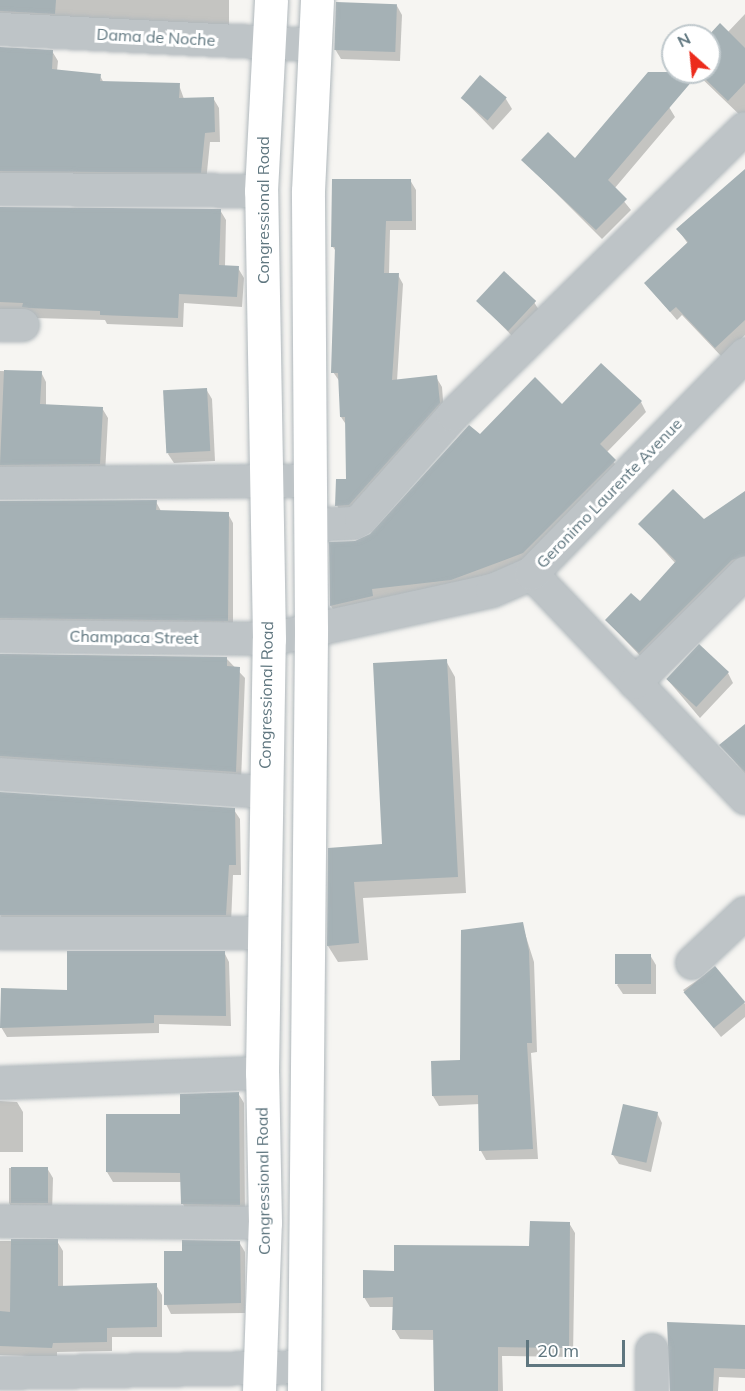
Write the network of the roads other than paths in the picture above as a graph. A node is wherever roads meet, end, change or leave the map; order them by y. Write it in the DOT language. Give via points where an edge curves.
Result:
graph roads {
  1 [pos="271,0"];
  2 [pos="317,0"];
  3 [pos="0,29"];
  4 [pos="266,42"];
  5 [pos="313,45"];
  6 [pos="745,128"];
  7 [pos="0,189"];
  8 [pos="261,191"];
  9 [pos="745,354"];
  10 [pos="264,481"];
  11 [pos="311,481"];
  12 [pos="0,483"];
  13 [pos="311,525"];
  14 [pos="531,573"];
  15 [pos="745,573"];
  16 [pos="311,628"];
  17 [pos="0,636"];
  18 [pos="269,639"];
  19 [pos="635,683"];
  20 [pos="0,774"];
  21 [pos="264,792"];
  22 [pos="745,798"];
  23 [pos="745,913"];
  24 [pos="0,933"];
  25 [pos="263,933"];
  26 [pos="692,963"];
  27 [pos="262,1073"];
  28 [pos="0,1083"];
  29 [pos="0,1221"];
  30 [pos="265,1223"];
  31 [pos="652,1350"];
  32 [pos="0,1373"];
  33 [pos="260,1378"];
  34 [pos="304,1379"];
  35 [pos="652,1391"];
  1 -- 4 [label="main road, Congressional Road"];
  2 -- 5 [label="main road"];
  3 -- 4 [label="street, Dama de Noche"];
  4 -- 5 [label="street, Dama de Noche"];
  4 -- 8 [label="main road, Congressional Road"];
  5 -- 11 [label="main road" via="308,191"];
  6 -- 13 [label="street" via="453,415 362,519 354,523"];
  7 -- 8 [label="street"];
  8 -- 10 [label="main road, Congressional Road"];
  9 -- 14 [label="street, Geronimo Laurente Avenue"];
  10 -- 11 [label="street"];
  10 -- 12 [label="street"];
  10 -- 18 [label="main road, Congressional Road"];
  11 -- 13 [label="main road"];
  13 -- 16 [label="main road"];
  14 -- 16 [label="street, Geronimo Laurente Avenue" via="492,590"];
  14 -- 19 [label="street"];
  15 -- 19 [label="street"];
  16 -- 18 [label="street, Geronimo Laurente Avenue"];
  16 -- 34 [label="main road"];
  17 -- 18 [label="street, Champaca Street"];
  18 -- 21 [label="main road, Congressional Road"];
  19 -- 22 [label="street"];
  20 -- 21 [label="street"];
  21 -- 25 [label="main road, Congressional Road"];
  23 -- 26 [label="street"];
  24 -- 25 [label="street"];
  25 -- 27 [label="main road, Congressional Road"];
  27 -- 28 [label="street"];
  27 -- 30 [label="main road, Congressional Road"];
  29 -- 30 [label="street"];
  30 -- 33 [label="main road, Congressional Road"];
  31 -- 35 [label="street"];
  32 -- 33 [label="street"];
  33 -- 34 [label="street"];
}
